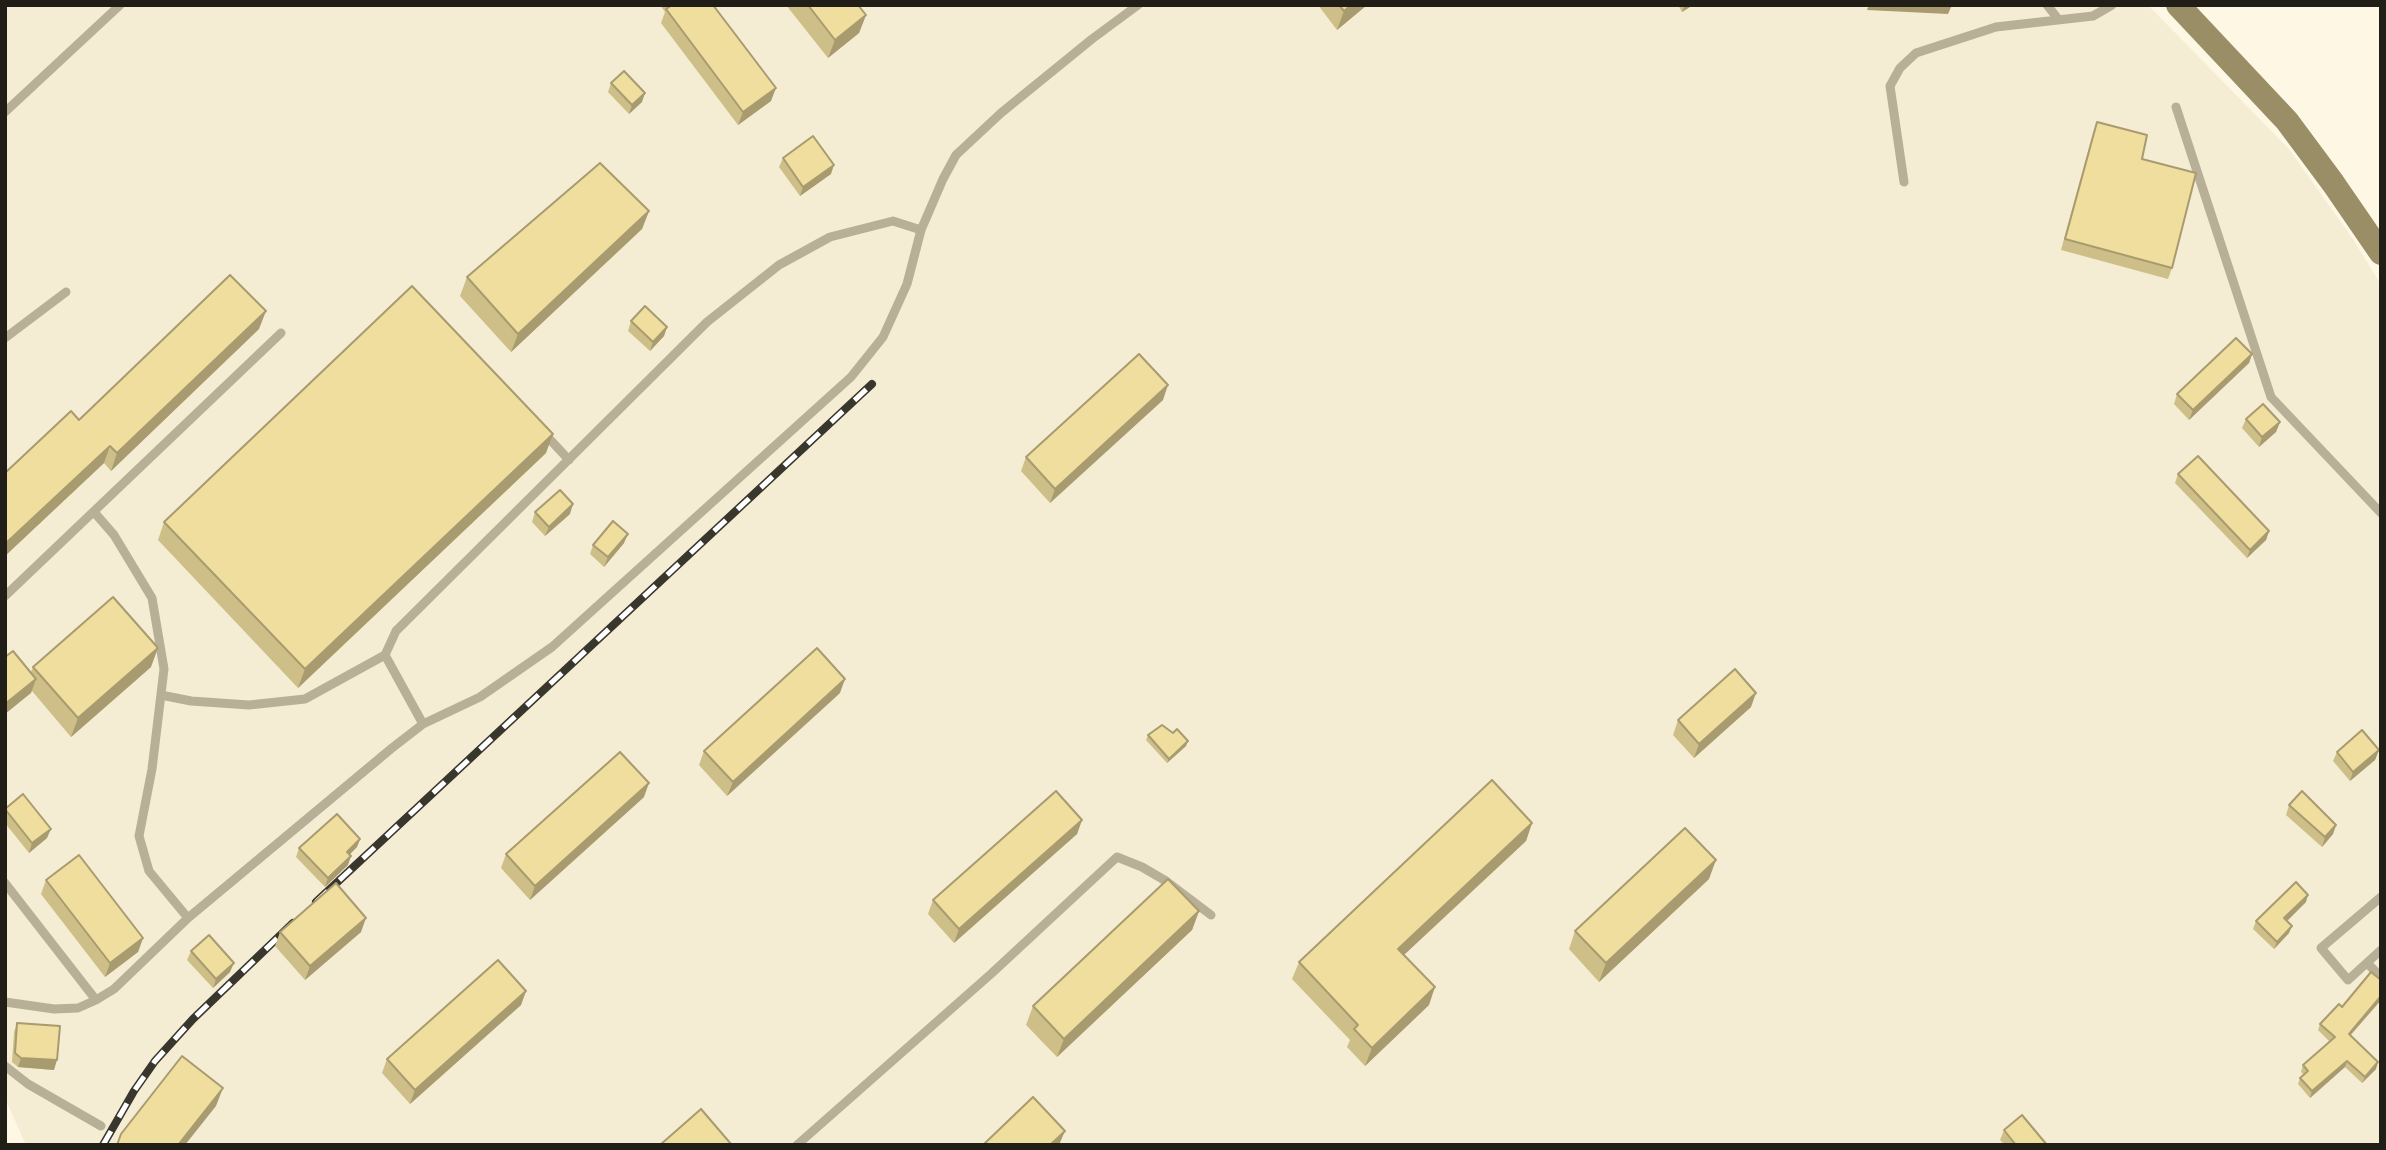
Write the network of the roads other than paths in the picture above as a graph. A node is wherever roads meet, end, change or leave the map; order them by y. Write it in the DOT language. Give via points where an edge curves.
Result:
graph roads {
  1 [pos="120,5"];
  2 [pos="1138,5"];
  3 [pos="2047,5"];
  4 [pos="2112,5"];
  5 [pos="2178,5"];
  6 [pos="2059,20"];
  7 [pos="2176,107"];
  8 [pos="5,112"];
  9 [pos="1903,182"];
  10 [pos="921,230"];
  11 [pos="2381,253"];
  12 [pos="66,292"];
  13 [pos="281,333"];
  14 [pos="5,338"];
  15 [pos="540,430"];
  16 [pos="569,460"];
  17 [pos="94,512"];
  18 [pos="2381,513"];
  19 [pos="5,596"];
  20 [pos="385,655"];
  21 [pos="161,695"];
  22 [pos="423,724"];
  23 [pos="5,883"];
  24 [pos="2381,897"];
  25 [pos="1211,915"];
  26 [pos="188,918"];
  27 [pos="2381,950"];
  28 [pos="2367,963"];
  29 [pos="2381,977"];
  30 [pos="96,1000"];
  31 [pos="5,1002"];
  32 [pos="5,1066"];
  33 [pos="101,1126"];
  34 [pos="797,1145"];
  1 -- 8 [label="lane"];
  2 -- 10 [label="lane" via="970,139 943,179"];
  3 -- 6 [label="lane"];
  4 -- 6 [label="lane" via="2094,16"];
  5 -- 11 [label="main road" via="2287,121"];
  6 -- 9 [label="lane" via="1996,27 1916,53 1900,68 1890,86"];
  7 -- 18 [label="lane" via="2271,397"];
  10 -- 16 [label="lane" via="893,221 830,237 779,265 707,322"];
  10 -- 22 [label="lane" via="907,284 883,337 851,377 552,648 480,697"];
  12 -- 14 [label="lane"];
  13 -- 17 [label="lane"];
  15 -- 16 [label="lane"];
  16 -- 20 [label="lane" via="396,631"];
  17 -- 19 [label="lane"];
  17 -- 21 [label="lane" via="114,535 152,598 164,669"];
  20 -- 21 [label="lane" via="305,699 249,705"];
  20 -- 22 [label="lane"];
  21 -- 26 [label="lane" via="139,836 149,871"];
  22 -- 26 [label="lane"];
  23 -- 30 [label="lane"];
  24 -- 28 [label="lane" via="2321,948 2348,980"];
  25 -- 34 [label="lane" via="1166,881 1117,857"];
  26 -- 30 [label="lane" via="114,989"];
  27 -- 28 [label="lane"];
  28 -- 29 [label="lane"];
  30 -- 31 [label="lane" via="54,1009"];
  32 -- 33 [label="lane"];
}
